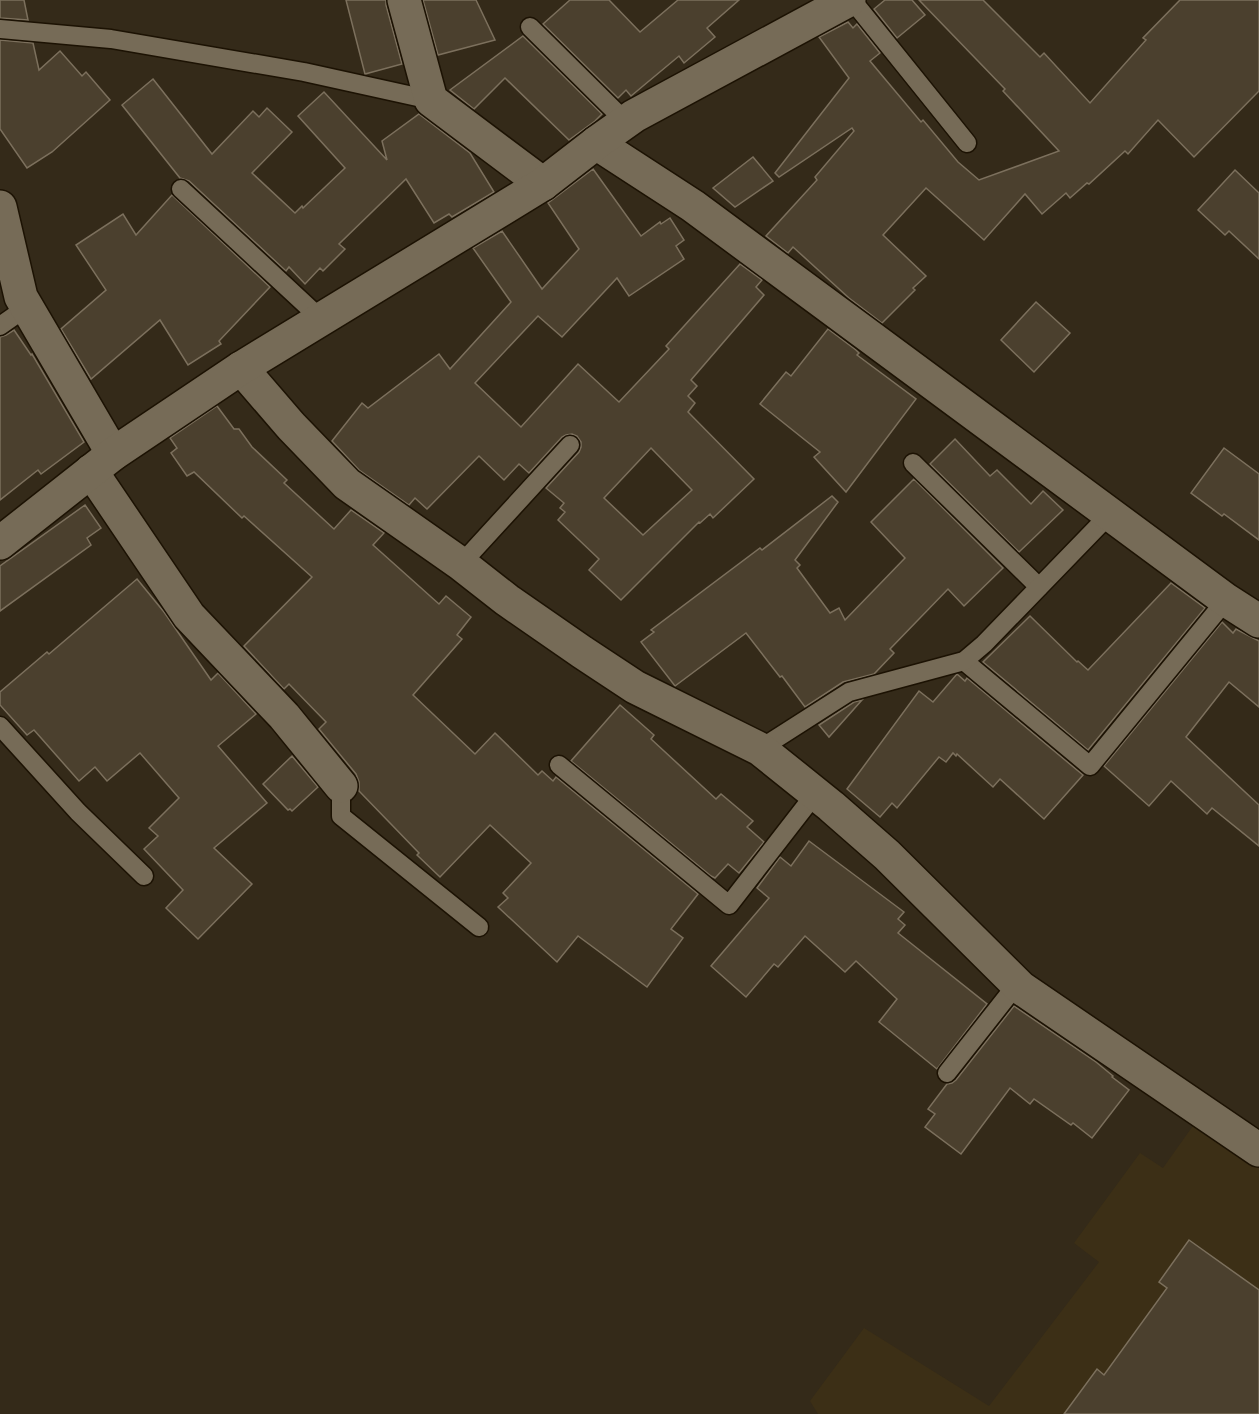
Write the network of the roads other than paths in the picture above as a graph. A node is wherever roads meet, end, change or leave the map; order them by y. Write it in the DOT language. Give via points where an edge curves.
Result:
graph roads {
  1 [pos="404,0"];
  2 [pos="851,0"];
  3 [pos="530,27"];
  4 [pos="0,29"];
  5 [pos="431,100"];
  6 [pos="626,122"];
  7 [pos="596,143"];
  8 [pos="967,143"];
  9 [pos="543,184"];
  10 [pos="181,189"];
  11 [pos="0,207"];
  12 [pos="27,307"];
  13 [pos="321,319"];
  14 [pos="0,326"];
  15 [pos="241,368"];
  16 [pos="570,445"];
  17 [pos="102,462"];
  18 [pos="913,463"];
  19 [pos="1110,514"];
  20 [pos="0,543"];
  21 [pos="461,564"];
  22 [pos="1040,587"];
  23 [pos="1249,611"];
  24 [pos="964,661"];
  25 [pos="0,726"];
  26 [pos="760,749"];
  27 [pos="559,765"];
  28 [pos="341,786"];
  29 [pos="815,794"];
  30 [pos="144,876"];
  31 [pos="479,927"];
  32 [pos="1017,984"];
  33 [pos="946,1073"];
  34 [pos="1259,1150"];
  1 -- 5 [label="street"];
  2 -- 6 [label="street"];
  2 -- 8 [label="lane"];
  3 -- 6 [label="lane"];
  4 -- 5 [label="lane" via="111,39 304,72"];
  5 -- 9 [label="street"];
  6 -- 7 [label="street"];
  7 -- 9 [label="street"];
  7 -- 19 [label="street" via="693,206"];
  9 -- 13 [label="street"];
  10 -- 13 [label="lane"];
  11 -- 12 [label="street" via="21,297"];
  12 -- 14 [label="lane"];
  12 -- 17 [label="street"];
  13 -- 15 [label="street"];
  15 -- 17 [label="street"];
  15 -- 21 [label="street" via="347,484"];
  16 -- 21 [label="lane"];
  17 -- 20 [label="street"];
  17 -- 28 [label="street" via="189,616 284,716"];
  18 -- 22 [label="lane"];
  19 -- 22 [label="lane"];
  19 -- 23 [label="street"];
  21 -- 26 [label="street" via="635,687"];
  22 -- 24 [label="lane"];
  23 -- 24 [label="lane" via="1090,766"];
  24 -- 26 [label="lane" via="849,692"];
  25 -- 30 [label="lane" via="78,812"];
  26 -- 29 [label="street"];
  27 -- 29 [label="lane" via="729,905"];
  28 -- 31 [label="lane" via="341,816"];
  29 -- 32 [label="street" via="887,855"];
  32 -- 33 [label="lane"];
  32 -- 34 [label="street"];
}
